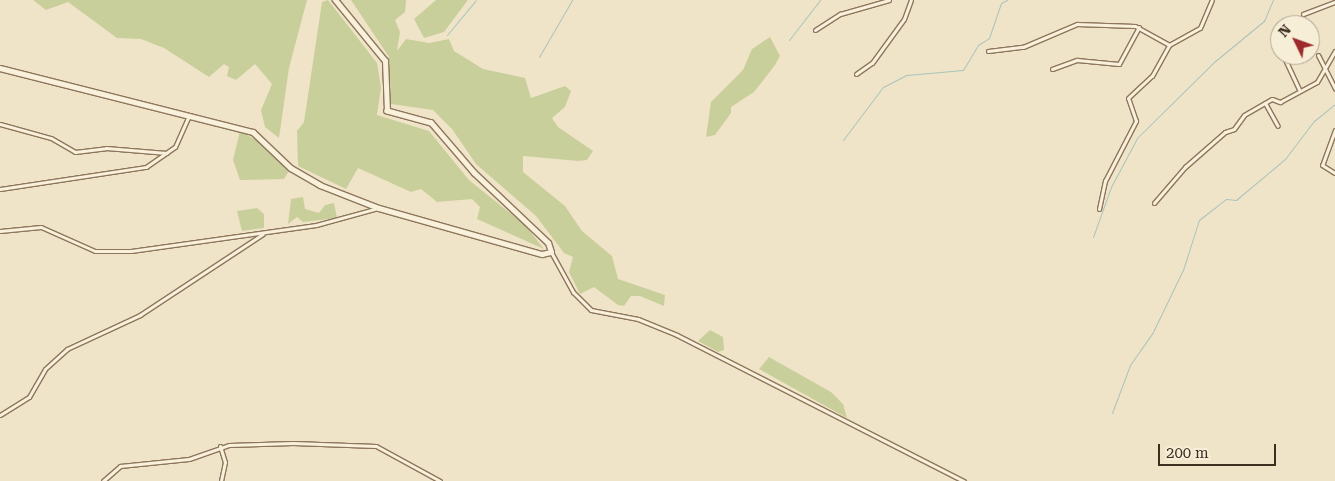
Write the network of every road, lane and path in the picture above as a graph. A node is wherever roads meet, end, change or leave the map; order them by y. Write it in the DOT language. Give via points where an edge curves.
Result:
graph roads {
  1 [pos="334,0"];
  2 [pos="889,0"];
  3 [pos="910,0"];
  4 [pos="1212,0"];
  5 [pos="1335,2"];
  6 [pos="1303,14"];
  7 [pos="1138,27"];
  8 [pos="815,30"];
  9 [pos="1169,45"];
  10 [pos="988,51"];
  11 [pos="1335,51"];
  12 [pos="1320,59"];
  13 [pos="1333,64"];
  14 [pos="1288,65"];
  15 [pos="0,68"];
  16 [pos="1052,69"];
  17 [pos="1326,71"];
  18 [pos="856,74"];
  19 [pos="1335,89"];
  20 [pos="1299,90"];
  21 [pos="1265,103"];
  22 [pos="189,116"];
  23 [pos="0,124"];
  24 [pos="1278,126"];
  25 [pos="1335,130"];
  26 [pos="168,154"];
  27 [pos="1335,173"];
  28 [pos="0,188"];
  29 [pos="1154,203"];
  30 [pos="379,208"];
  31 [pos="1099,209"];
  32 [pos="0,231"];
  33 [pos="266,233"];
  34 [pos="551,252"];
  35 [pos="0,415"];
  36 [pos="220,446"];
  37 [pos="103,481"];
  38 [pos="220,481"];
  39 [pos="440,481"];
  40 [pos="964,481"];
  1 -- 34 [label="main road" via="385,61 387,111 431,123 474,173 548,243"];
  2 -- 8 [label="street" via="840,14"];
  3 -- 18 [label="street" via="904,19 872,63"];
  4 -- 9 [label="street" via="1196,32"];
  5 -- 6 [label="street"];
  7 -- 9 [label="street"];
  7 -- 10 [label="street" via="1074,25 1023,47"];
  7 -- 16 [label="street" via="1120,64 1077,60"];
  9 -- 31 [label="street" via="1152,76 1128,98 1136,121 1106,181"];
  11 -- 13 [label="street"];
  12 -- 17 [label="street"];
  13 -- 17 [label="street"];
  14 -- 20 [label="street"];
  15 -- 22 [label="main road"];
  17 -- 19 [label="street"];
  17 -- 20 [label="street" via="1317,82"];
  20 -- 21 [label="street" via="1280,102 1272,99"];
  21 -- 24 [label="street"];
  21 -- 29 [label="street" via="1203,149"];
  22 -- 26 [label="street" via="182,137"];
  22 -- 30 [label="main road" via="253,132 298,174"];
  23 -- 26 [label="street" via="51,138 75,152 106,148"];
  25 -- 27 [label="street" via="1322,165"];
  26 -- 28 [label="street" via="128,173 64,177 38,185"];
  30 -- 33 [label="street"];
  30 -- 34 [label="main road" via="542,254"];
  32 -- 33 [label="street" via="41,227 108,252"];
  33 -- 35 [label="street" via="140,315 67,349 45,370 29,397"];
  34 -- 40 [label="street" via="572,292 591,310 638,319 677,335"];
  36 -- 37 [label="street" via="189,459 120,466"];
  36 -- 38 [label="street" via="225,462"];
  36 -- 39 [label="street" via="293,443 376,446"];
}
